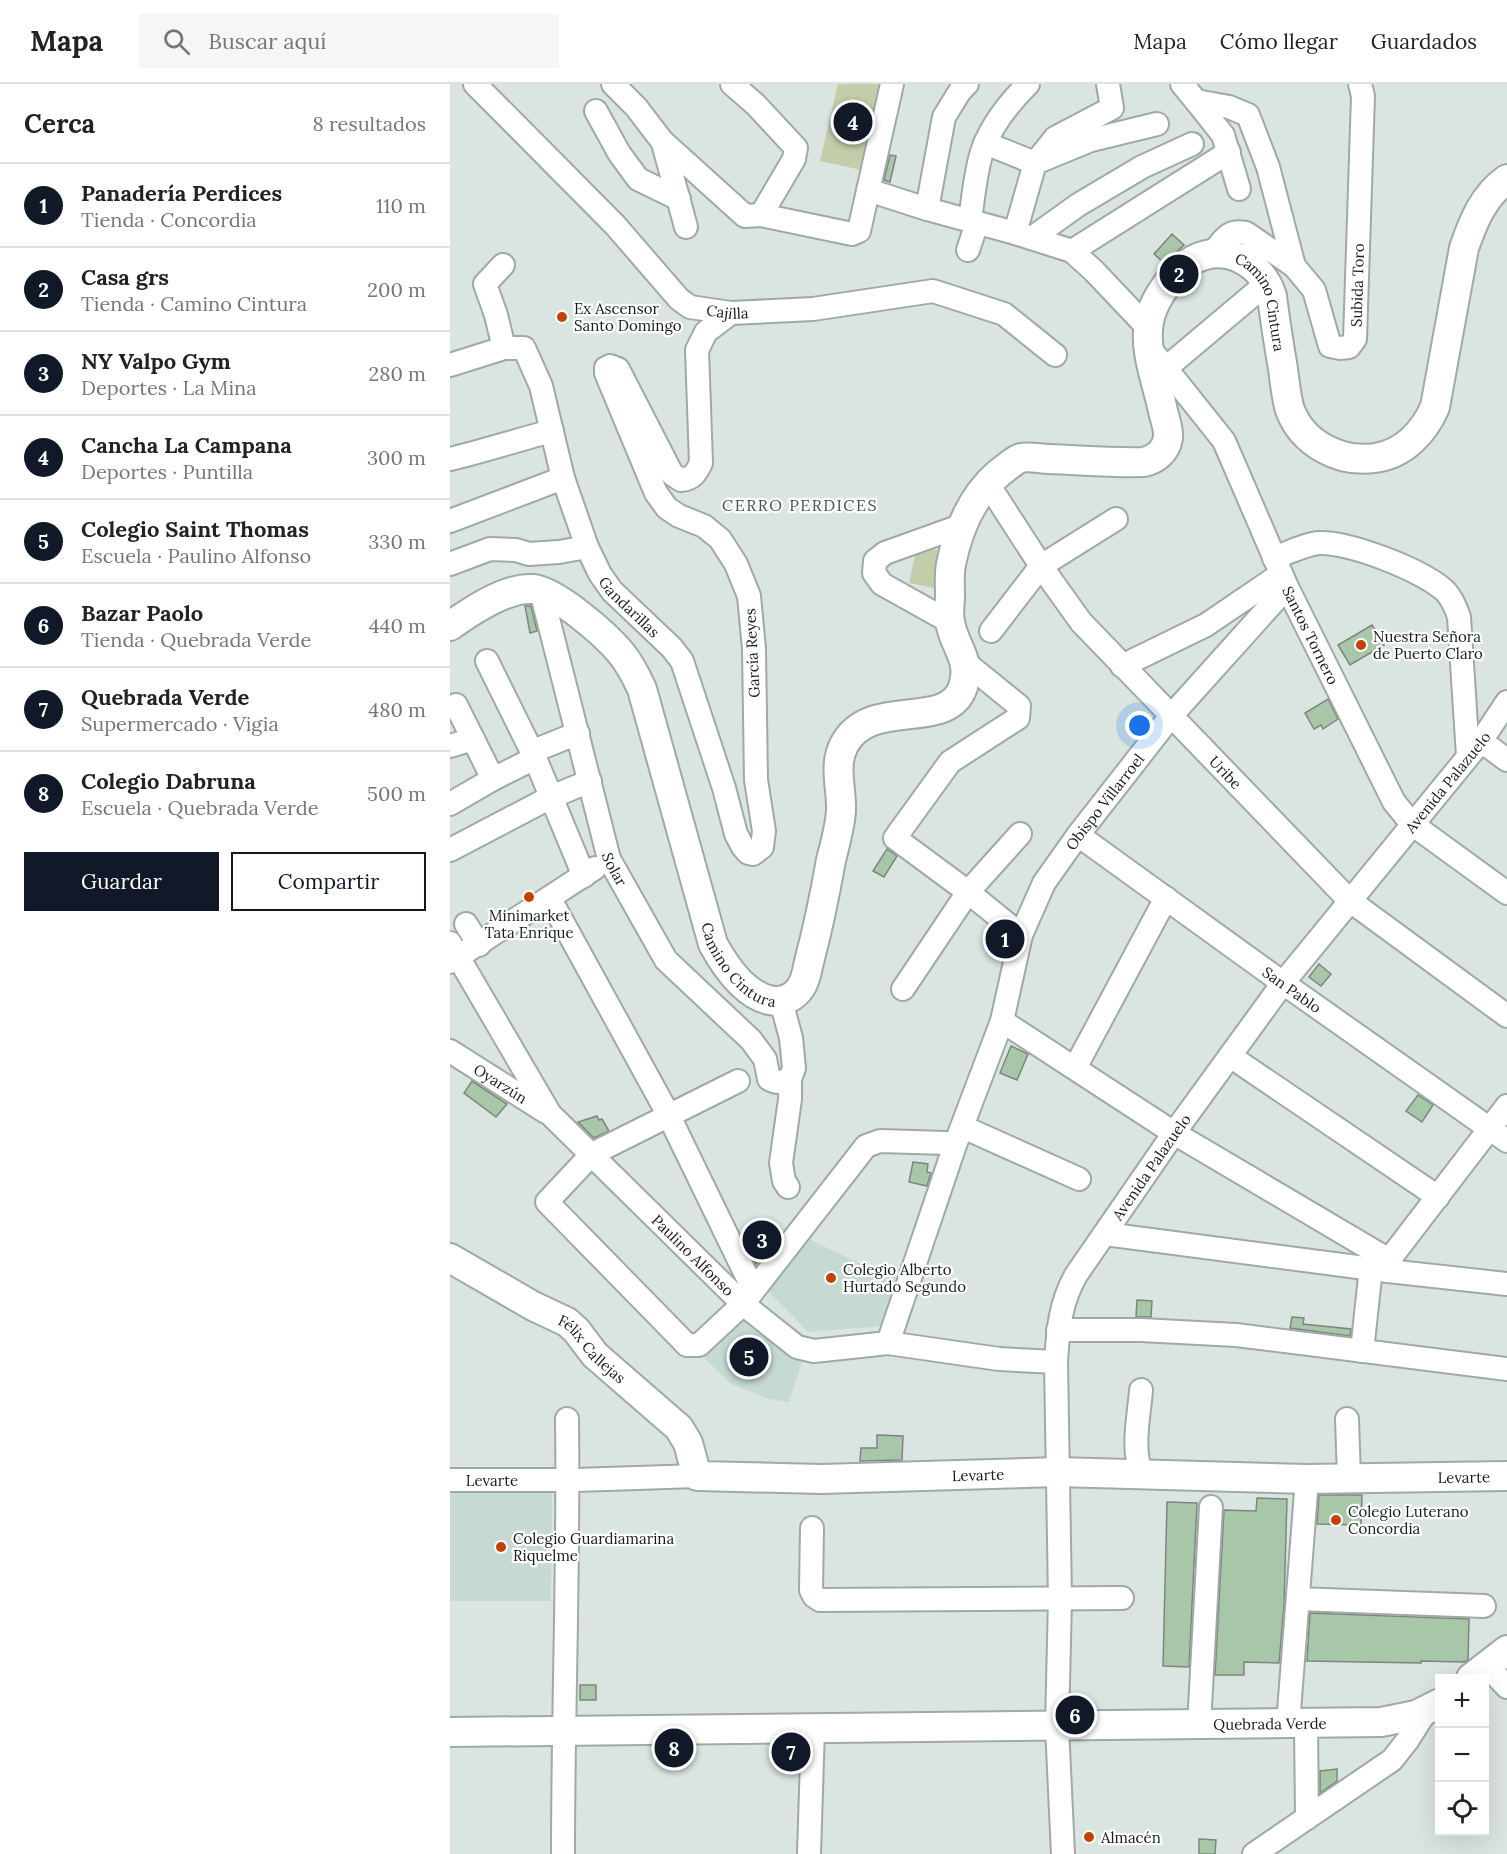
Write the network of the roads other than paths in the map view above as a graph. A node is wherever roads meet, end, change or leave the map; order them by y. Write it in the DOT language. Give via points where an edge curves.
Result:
graph roads {
  1 [pos="475,84"];
  2 [pos="613,84"];
  3 [pos="732,84"];
  4 [pos="892,84"];
  5 [pos="967,84"];
  6 [pos="1028,84"];
  7 [pos="1108,84"];
  8 [pos="1360,84"];
  9 [pos="1189,93"];
  10 [pos="596,111"];
  11 [pos="1157,124"];
  12 [pos="662,141"];
  13 [pos="985,142"];
  14 [pos="1192,144"];
  15 [pos="1229,152"];
  16 [pos="1035,163"];
  17 [pos="1507,179"];
  18 [pos="1239,189"];
  19 [pos="868,190"];
  20 [pos="679,199"];
  21 [pos="927,209"];
  22 [pos="761,215"];
  23 [pos="973,222"];
  24 [pos="686,227"];
  25 [pos="1023,235"];
  26 [pos="968,250"];
  27 [pos="1072,251"];
  28 [pos="1212,254"];
  29 [pos="503,265"];
  30 [pos="1294,266"];
  31 [pos="1267,283"];
  32 [pos="730,313"];
  33 [pos="514,348"];
  34 [pos="1154,348"];
  35 [pos="1055,355"];
  36 [pos="450,365"];
  37 [pos="552,431"];
  38 [pos="450,459"];
  39 [pos="563,478"];
  40 [pos="988,484"];
  41 [pos="1116,519"];
  42 [pos="450,521"];
  43 [pos="963,525"];
  44 [pos="588,547"];
  45 [pos="530,554"];
  46 [pos="450,564"];
  47 [pos="1041,566"];
  48 [pos="1281,573"];
  49 [pos="536,590"];
  50 [pos="950,622"];
  51 [pos="450,626"];
  52 [pos="991,631"];
  53 [pos="488,661"];
  54 [pos="966,663"];
  55 [pos="1122,666"];
  56 [pos="1507,702"];
  57 [pos="456,705"];
  58 [pos="1171,716"];
  59 [pos="578,733"];
  60 [pos="472,739"];
  61 [pos="450,746"];
  62 [pos="1474,748"];
  63 [pos="533,755"];
  64 [pos="1507,760"];
  65 [pos="493,779"];
  66 [pos="590,781"];
  67 [pos="551,797"];
  68 [pos="450,804"];
  69 [pos="1412,824"];
  70 [pos="1020,834"];
  71 [pos="1078,835"];
  72 [pos="450,850"];
  73 [pos="753,854"];
  74 [pos="609,859"];
  75 [pos="584,876"];
  76 [pos="968,892"];
  77 [pos="1507,893"];
  78 [pos="1166,898"];
  79 [pos="550,899"];
  80 [pos="1349,900"];
  81 [pos="466,924"];
  82 [pos="1021,935"];
  83 [pos="478,945"];
  84 [pos="453,954"];
  85 [pos="1283,983"];
  86 [pos="903,989"];
  87 [pos="781,1001"];
  88 [pos="1507,1016"];
  89 [pos="1002,1021"];
  90 [pos="450,1051"];
  91 [pos="1230,1056"];
  92 [pos="1075,1068"];
  93 [pos="790,1079"];
  94 [pos="738,1081"];
  95 [pos="1507,1106"];
  96 [pos="550,1114"];
  97 [pos="668,1114"];
  98 [pos="963,1127"];
  99 [pos="1174,1133"];
  100 [pos="1498,1135"];
  101 [pos="946,1143"];
  102 [pos="592,1154"];
  103 [pos="1079,1179"];
  104 [pos="788,1187"];
  105 [pos="1438,1197"];
  106 [pos="1105,1234"];
  107 [pos="450,1258"];
  108 [pos="1383,1266"];
  109 [pos="1507,1284"];
  110 [pos="748,1296"];
  111 [pos="1058,1330"];
  112 [pos="888,1344"];
  113 [pos="1362,1351"];
  114 [pos="1056,1362"];
  115 [pos="1507,1369"];
  116 [pos="1141,1390"];
  117 [pos="567,1419"];
  118 [pos="1347,1419"];
  119 [pos="1058,1473"];
  120 [pos="1142,1474"];
  121 [pos="697,1476"];
  122 [pos="1507,1476"];
  123 [pos="1349,1478"];
  124 [pos="1307,1479"];
  125 [pos="450,1480"];
  126 [pos="567,1480"];
  127 [pos="1211,1507"];
  128 [pos="812,1528"];
  129 [pos="1122,1598"];
  130 [pos="1060,1599"];
  131 [pos="1298,1599"];
  132 [pos="1484,1606"];
  133 [pos="1488,1665"];
  134 [pos="1507,1687"];
  135 [pos="1433,1707"];
  136 [pos="1297,1723"];
  137 [pos="1199,1725"];
  138 [pos="1057,1726"];
  139 [pos="813,1728"];
  140 [pos="563,1730"];
  141 [pos="450,1732"];
  142 [pos="1306,1818"];
  143 [pos="563,1854"];
  144 [pos="809,1854"];
  145 [pos="1063,1854"];
  146 [pos="1254,1854"];
  1 -- 32 [label="street, Cajilla" via="615,225 679,299 690,307"];
  2 -- 12 [label="street" via="636,106"];
  3 -- 22 [label="street" via="796,148 794,159"];
  4 -- 19 [label="street"];
  5 -- 21 [label="street" via="944,117"];
  6 -- 13 [label="street" via="1006,108"];
  7 -- 16 [label="street" via="1112,108 1055,138"];
  8 -- 30 [label="street, Subida Toro" via="1363,96 1357,296 1355,339 1349,347 1330,346 1314,290"];
  9 -- 15 [label="street" via="1223,135"];
  9 -- 30 [label="street" via="1248,115 1268,167"];
  10 -- 20 [label="street" via="638,179"];
  11 -- 16 [label="street" via="1091,140"];
  12 -- 20 [label="street"];
  12 -- 22 [label="street" via="745,216"];
  13 -- 16 [label="street"];
  13 -- 23 [label="street"];
  14 -- 25 [label="street" via="1142,167"];
  15 -- 18 [label="street"];
  15 -- 27 [label="street"];
  16 -- 25 [label="street"];
  17 -- 31 [label="main road, Camino Cintura" via="1484,203 1464,248 1435,407 1423,430 1393,453 1367,459 1341,456 1319,446 1302,430 1287,399"];
  19 -- 21 [label="street"];
  19 -- 22 [label="street" via="859,231 852,234"];
  20 -- 24 [label="street"];
  21 -- 23 [label="street"];
  23 -- 25 [label="street"];
  23 -- 26 [label="street"];
  25 -- 27 [label="street"];
  27 -- 34 [label="street, Santos Tornero" via="1094,271"];
  28 -- 30 [label="street, Subida Toro" via="1237,231 1246,233"];
  28 -- 31 [label="main road, Camino Cintura" via="1244,259"];
  28 -- 34 [label="main road, Camino Cintura" via="1192,261 1169,282 1153,309"];
  29 -- 33 [label="street, Gandarillas" via="485,284"];
  31 -- 34 [label="street"];
  32 -- 35 [label="street, Cajilla" via="813,309 933,291 1004,314"];
  32 -- 73 [label="street, García Reyes" via="706,332 697,350 701,463 690,479 681,480 672,474 618,369 610,366 606,373 656,493 667,508 704,526 720,539 749,596 756,780 764,831 762,847"];
  33 -- 36 [label="street"];
  33 -- 37 [label="street, Gandarillas" via="542,386"];
  34 -- 40 [label="main road" via="1168,431 1166,446 1156,458 1138,462 1022,458"];
  34 -- 48 [label="street, Santos Tornero" via="1224,441"];
  37 -- 38 [label="street"];
  37 -- 39 [label="street, Gandarillas"];
  39 -- 42 [label="street"];
  39 -- 44 [label="street, Gandarillas"];
  40 -- 43 [label="main road"];
  40 -- 47 [label="street, Uribe"];
  41 -- 47 [label="street"];
  43 -- 50 [label="main road" via="951,565"];
  43 -- 50 [label="street" via="875,561 874,573 882,584"];
  44 -- 45 [label="street"];
  44 -- 73 [label="street, Gandarillas" via="612,591 682,661 736,834 743,848"];
  45 -- 46 [label="street" via="490,549"];
  45 -- 49 [label="street, Solar"];
  47 -- 52 [label="street"];
  47 -- 55 [label="street, Uribe" via="1081,622"];
  48 -- 55 [label="street" via="1206,625"];
  48 -- 58 [label="street, Obispo Villarroel"];
  48 -- 62 [label="street" via="1302,547 1329,543 1390,561 1445,591 1459,617"];
  48 -- 69 [label="street, Santos Tornero" via="1394,802"];
  49 -- 51 [label="main road" via="510,592"];
  49 -- 59 [label="street, Solar"];
  49 -- 87 [label="main road, Camino Cintura" via="563,602 600,633 621,653 636,676 713,944 739,981 760,997"];
  50 -- 54 [label="main road"];
  53 -- 63 [label="street"];
  54 -- 76 [label="street" via="1019,706 1018,718 950,762 895,838"];
  54 -- 87 [label="main road, Camino Cintura" via="961,690 948,706 875,718 858,728 846,742 838,768 841,812 817,934 800,988"];
  55 -- 58 [label="street, Uribe"];
  56 -- 62 [label="street, Avenida Palazuelo"];
  57 -- 60 [label="street"];
  58 -- 71 [label="street, Obispo Villarroel"];
  58 -- 80 [label="street, Uribe"];
  59 -- 63 [label="street"];
  59 -- 66 [label="street, Solar"];
  60 -- 61 [label="street"];
  60 -- 65 [label="street"];
  62 -- 64 [label="street"];
  62 -- 69 [label="street, Avenida Palazuelo"];
  63 -- 65 [label="street"];
  63 -- 67 [label="street"];
  65 -- 68 [label="street"];
  66 -- 67 [label="street"];
  66 -- 74 [label="street, Solar"];
  67 -- 72 [label="street"];
  67 -- 75 [label="street"];
  69 -- 77 [label="street, Santos Tornero"];
  69 -- 80 [label="street, Avenida Palazuelo"];
  70 -- 76 [label="street"];
  71 -- 78 [label="street, San Pablo"];
  71 -- 82 [label="street, Obispo Villarroel" via="1044,883"];
  74 -- 75 [label="street"];
  74 -- 93 [label="street, Solar" via="670,966 751,1040 765,1059 769,1079"];
  75 -- 79 [label="street"];
  76 -- 82 [label="street"];
  76 -- 86 [label="street"];
  78 -- 85 [label="street, San Pablo"];
  78 -- 92 [label="street"];
  79 -- 83 [label="street"];
  79 -- 97 [label="street"];
  80 -- 85 [label="street, Avenida Palazuelo"];
  80 -- 88 [label="street, Uribe"];
  81 -- 83 [label="street"];
  82 -- 89 [label="street, Obispo Villarroel"];
  83 -- 84 [label="street"];
  84 -- 96 [label="street, Paulino Alfonso"];
  85 -- 91 [label="street, Avenida Palazuelo"];
  85 -- 100 [label="street, San Pablo"];
  87 -- 93 [label="street" via="793,1052"];
  89 -- 92 [label="street"];
  89 -- 98 [label="street, Obispo Villarroel"];
  90 -- 96 [label="street, Oyarzún"];
  91 -- 99 [label="street, Avenida Palazuelo"];
  91 -- 105 [label="street"];
  92 -- 99 [label="street"];
  93 -- 104 [label="street" via="781,1163"];
  94 -- 97 [label="street"];
  95 -- 100 [label="street"];
  96 -- 102 [label="street, Paulino Alfonso"];
  97 -- 102 [label="street"];
  97 -- 110 [label="street"];
  98 -- 103 [label="street"];
  98 -- 112 [label="street, Obispo Villarroel"];
  99 -- 106 [label="street, Avenida Palazuelo"];
  99 -- 108 [label="street"];
  100 -- 105 [label="street"];
  101 -- 110 [label="street" via="880,1141 866,1146"];
  102 -- 110 [label="street, Paulino Alfonso"];
  102 -- 110 [label="street" via="547,1202 687,1345 699,1346"];
  105 -- 108 [label="street"];
  106 -- 108 [label="street"];
  106 -- 111 [label="street, Avenida Palazuelo" via="1069,1287"];
  107 -- 121 [label="main road, Félix Callejas" via="576,1330 595,1355 679,1428 688,1443"];
  108 -- 109 [label="street"];
  108 -- 113 [label="street"];
  110 -- 112 [label="street, Paulino Alfonso" via="797,1347 805,1350"];
  111 -- 113 [label="street" via="1236,1335"];
  111 -- 114 [label="street, Avenida Palazuelo"];
  112 -- 114 [label="street, Paulino Alfonso" via="999,1359"];
  113 -- 115 [label="street"];
  114 -- 119 [label="street, Avenida Palazuelo"];
  116 -- 120 [label="street" via="1137,1462"];
  117 -- 126 [label="street"];
  118 -- 123 [label="street"];
  119 -- 120 [label="main road, Levarte"];
  119 -- 121 [label="main road, Levarte" via="821,1479"];
  119 -- 130 [label="street, Avenida Palazuelo"];
  120 -- 124 [label="main road, Levarte"];
  121 -- 126 [label="street, Levarte"];
  122 -- 123 [label="main road, Levarte"];
  123 -- 124 [label="main road, Levarte"];
  124 -- 131 [label="street"];
  125 -- 126 [label="street, Levarte"];
  126 -- 140 [label="street"];
  127 -- 137 [label="street"];
  128 -- 130 [label="street" via="811,1590 820,1600"];
  129 -- 130 [label="street"];
  130 -- 138 [label="street, Avenida Palazuelo"];
  131 -- 132 [label="street"];
  131 -- 136 [label="street"];
  133 -- 134 [label="street"];
  135 -- 136 [label="main road, Quebrada Verde" via="1394,1721"];
  135 -- 142 [label="street" via="1392,1760"];
  136 -- 137 [label="main road, Quebrada Verde"];
  136 -- 142 [label="street"];
  137 -- 138 [label="main road, Quebrada Verde"];
  138 -- 139 [label="main road, Quebrada Verde"];
  138 -- 145 [label="street, Avenida Palazuelo"];
  139 -- 140 [label="main road, Quebrada Verde"];
  139 -- 144 [label="street"];
  140 -- 141 [label="main road, Quebrada Verde"];
  140 -- 143 [label="street"];
  142 -- 146 [label="street"];
}
